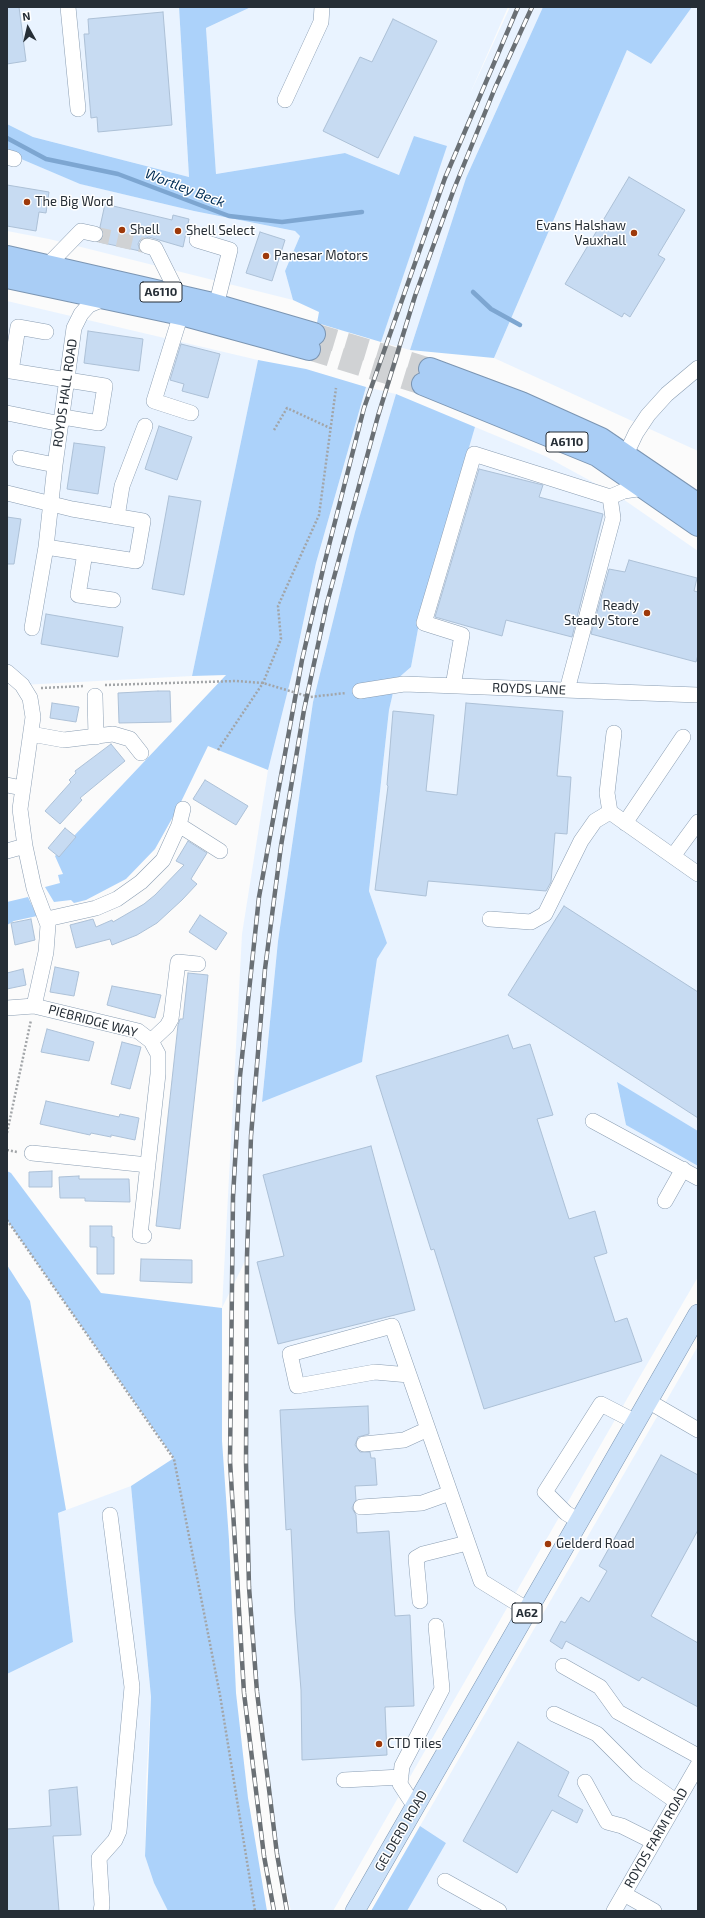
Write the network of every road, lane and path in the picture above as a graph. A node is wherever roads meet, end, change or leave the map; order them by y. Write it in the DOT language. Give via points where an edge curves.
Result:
graph roads {
  1 [pos="68,7"];
  2 [pos="322,7"];
  3 [pos="285,100"];
  4 [pos="78,109"];
  5 [pos="95,234"];
  6 [pos="197,240"];
  7 [pos="147,246"];
  8 [pos="7,257"];
  9 [pos="47,266"];
  10 [pos="7,277"];
  11 [pos="106,298"];
  12 [pos="180,305"];
  13 [pos="216,306"];
  14 [pos="46,332"];
  15 [pos="696,374"];
  16 [pos="68,379"];
  17 [pos="336,388"];
  18 [pos="7,413"];
  19 [pos="191,413"];
  20 [pos="62,420"];
  21 [pos="146,426"];
  22 [pos="330,428"];
  23 [pos="274,430"];
  24 [pos="625,456"];
  25 [pos="20,458"];
  26 [pos="55,465"];
  27 [pos="644,488"];
  28 [pos="7,493"];
  29 [pos="610,497"];
  30 [pos="51,503"];
  31 [pos="698,505"];
  32 [pos="117,517"];
  33 [pos="698,525"];
  34 [pos="46,546"];
  35 [pos="85,553"];
  36 [pos="113,600"];
  37 [pos="32,628"];
  38 [pos="7,672"];
  39 [pos="263,683"];
  40 [pos="453,686"];
  41 [pos="94,689"];
  42 [pos="26,690"];
  43 [pos="567,690"];
  44 [pos="360,691"];
  45 [pos="698,695"];
  46 [pos="614,733"];
  47 [pos="31,734"];
  48 [pos="96,737"];
  49 [pos="683,737"];
  50 [pos="218,750"];
  51 [pos="141,752"];
  52 [pos="7,785"];
  53 [pos="22,788"];
  54 [pos="183,809"];
  55 [pos="610,812"];
  56 [pos="698,822"];
  57 [pos="625,823"];
  58 [pos="179,825"];
  59 [pos="25,846"];
  60 [pos="7,851"];
  61 [pos="220,851"];
  62 [pos="673,856"];
  63 [pos="698,874"];
  64 [pos="48,919"];
  65 [pos="490,919"];
  66 [pos="198,964"];
  67 [pos="34,1006"];
  68 [pos="7,1008"];
  69 [pos="151,1041"];
  70 [pos="593,1121"];
  71 [pos="8,1132"];
  72 [pos="32,1152"];
  73 [pos="148,1165"];
  74 [pos="683,1169"];
  75 [pos="698,1178"];
  76 [pos="665,1201"];
  77 [pos="7,1220"];
  78 [pos="144,1236"];
  79 [pos="698,1314"];
  80 [pos="409,1375"];
  81 [pos="648,1401"];
  82 [pos="636,1422"];
  83 [pos="428,1429"];
  84 [pos="698,1430"];
  85 [pos="364,1444"];
  86 [pos="450,1493"];
  87 [pos="361,1507"];
  88 [pos="110,1515"];
  89 [pos="579,1521"];
  90 [pos="467,1543"];
  91 [pos="420,1601"];
  92 [pos="528,1610"];
  93 [pos="436,1626"];
  94 [pos="563,1666"];
  95 [pos="554,1714"];
  96 [pos="698,1756"];
  97 [pos="698,1765"];
  98 [pos="401,1777"];
  99 [pos="344,1780"];
  100 [pos="585,1782"];
  101 [pos="677,1802"];
  102 [pos="415,1807"];
  103 [pos="654,1842"];
  104 [pos="445,1881"];
  105 [pos="624,1894"];
  106 [pos="101,1911"];
  107 [pos="255,1911"];
  108 [pos="355,1911"];
  109 [pos="499,1911"];
  110 [pos="614,1911"];
  111 [pos="654,1911"];
  1 -- 4 [label="street"];
  2 -- 3 [label="street" via="321,22"];
  5 -- 9 [label="street" via="80,231"];
  6 -- 13 [label="street" via="230,250"];
  7 -- 12 [label="street" via="155,248"];
  8 -- 9 [label="highway, A6110"];
  9 -- 12 [label="highway, A6110"];
  10 -- 11 [label="highway, A6110"];
  11 -- 12 [label="highway, A6110"];
  11 -- 16 [label="street, ROYDS HALL ROAD" via="90,305 81,314 74,328"];
  12 -- 13 [label="highway, A6110"];
  12 -- 13 [label="highway, A6110" via="311,342"];
  12 -- 19 [label="street" via="154,402"];
  14 -- 16 [label="street" via="18,327 11,371"];
  15 -- 24 [label="street" via="667,394 648,415"];
  16 -- 20 [label="street, ROYDS HALL ROAD"];
  16 -- 20 [label="street" via="105,386 99,423"];
  17 -- 22 [label="path"];
  18 -- 20 [label="street"];
  20 -- 26 [label="street, ROYDS HALL ROAD"];
  21 -- 32 [label="street" via="122,486"];
  22 -- 23 [label="path" via="287,408"];
  22 -- 39 [label="path" via="319,515 278,606 282,639"];
  24 -- 27 [label="highway, A6110" via="601,439 521,403 427,377 597,454"];
  24 -- 31 [label="highway, A6110"];
  25 -- 26 [label="street"];
  26 -- 30 [label="street, ROYDS HALL ROAD"];
  27 -- 29 [label="street" via="624,491"];
  27 -- 33 [label="highway, A6110"];
  28 -- 30 [label="street"];
  29 -- 40 [label="street" via="474,454 424,622 462,635"];
  29 -- 43 [label="street" via="613,518"];
  30 -- 32 [label="street"];
  30 -- 34 [label="street, ROYDS HALL ROAD"];
  32 -- 35 [label="street" via="143,521 136,561"];
  34 -- 35 [label="street"];
  34 -- 37 [label="street, ROYDS HALL ROAD"];
  35 -- 36 [label="street" via="78,595"];
  38 -- 42 [label="street"];
  39 -- 41 [label="path" via="214,680"];
  39 -- 44 [label="path" via="310,697"];
  39 -- 50 [label="path"];
  40 -- 43 [label="street, ROYDS LANE"];
  40 -- 44 [label="street, ROYDS LANE" via="404,684"];
  41 -- 42 [label="path"];
  41 -- 48 [label="street"];
  42 -- 47 [label="street" via="33,717"];
  43 -- 45 [label="street, ROYDS LANE"];
  46 -- 55 [label="street" via="607,794"];
  47 -- 48 [label="street" via="64,740"];
  47 -- 53 [label="street"];
  48 -- 51 [label="street" via="113,734 130,739"];
  49 -- 57 [label="street"];
  52 -- 53 [label="street"];
  53 -- 59 [label="street" via="20,809"];
  54 -- 58 [label="street"];
  55 -- 57 [label="street"];
  55 -- 65 [label="street" via="595,821 581,841 545,914 531,922"];
  56 -- 62 [label="street"];
  57 -- 62 [label="street"];
  58 -- 61 [label="street"];
  58 -- 64 [label="street" via="163,860 141,882 117,899 96,908"];
  59 -- 60 [label="street"];
  59 -- 64 [label="street" via="34,888"];
  62 -- 63 [label="street"];
  64 -- 67 [label="street" via="46,952"];
  66 -- 69 [label="street, PIEBRIDGE WAY" via="178,962 171,1020"];
  67 -- 68 [label="street, PIEBRIDGE WAY"];
  67 -- 69 [label="street, PIEBRIDGE WAY" via="138,1031"];
  67 -- 71 [label="path"];
  69 -- 73 [label="street, PIEBRIDGE WAY" via="158,1054 158,1074"];
  70 -- 74 [label="street"];
  72 -- 73 [label="street"];
  73 -- 78 [label="street, PIEBRIDGE WAY" via="140,1235"];
  74 -- 75 [label="street"];
  74 -- 76 [label="street"];
  77 -- 107 [label="path" via="174,1459 220,1695"];
  79 -- 81 [label="main road, GELDERD ROAD / A62"];
  80 -- 80 [label="street" via="375,1372 297,1386 290,1354 392,1326"];
  80 -- 83 [label="street"];
  81 -- 82 [label="main road, GELDERD ROAD / A62"];
  81 -- 84 [label="street"];
  82 -- 89 [label="main road, GELDERD ROAD / A62"];
  82 -- 89 [label="street" via="601,1404 545,1492 566,1513"];
  83 -- 85 [label="street" via="404,1440"];
  83 -- 86 [label="street"];
  86 -- 87 [label="street" via="422,1503"];
  86 -- 90 [label="street"];
  88 -- 106 [label="street" via="132,1687 119,1831 99,1858"];
  89 -- 92 [label="main road, GELDERD ROAD / A62"];
  90 -- 91 [label="street" via="416,1558"];
  90 -- 92 [label="street" via="481,1581"];
  92 -- 102 [label="main road, GELDERD ROAD / A62"];
  93 -- 98 [label="street" via="442,1690 402,1766"];
  94 -- 96 [label="street" via="600,1687 618,1712"];
  95 -- 101 [label="street" via="597,1734 637,1774"];
  97 -- 101 [label="street, ROYDS FARM ROAD"];
  98 -- 99 [label="street"];
  98 -- 102 [label="street" via="400,1784"];
  100 -- 103 [label="street" via="607,1822 622,1826"];
  101 -- 103 [label="street, ROYDS FARM ROAD"];
  102 -- 108 [label="main road, GELDERD ROAD / A62"];
  103 -- 105 [label="street, ROYDS FARM ROAD"];
  104 -- 109 [label="street"];
  105 -- 110 [label="street, ROYDS FARM ROAD"];
  105 -- 111 [label="street"];
}
